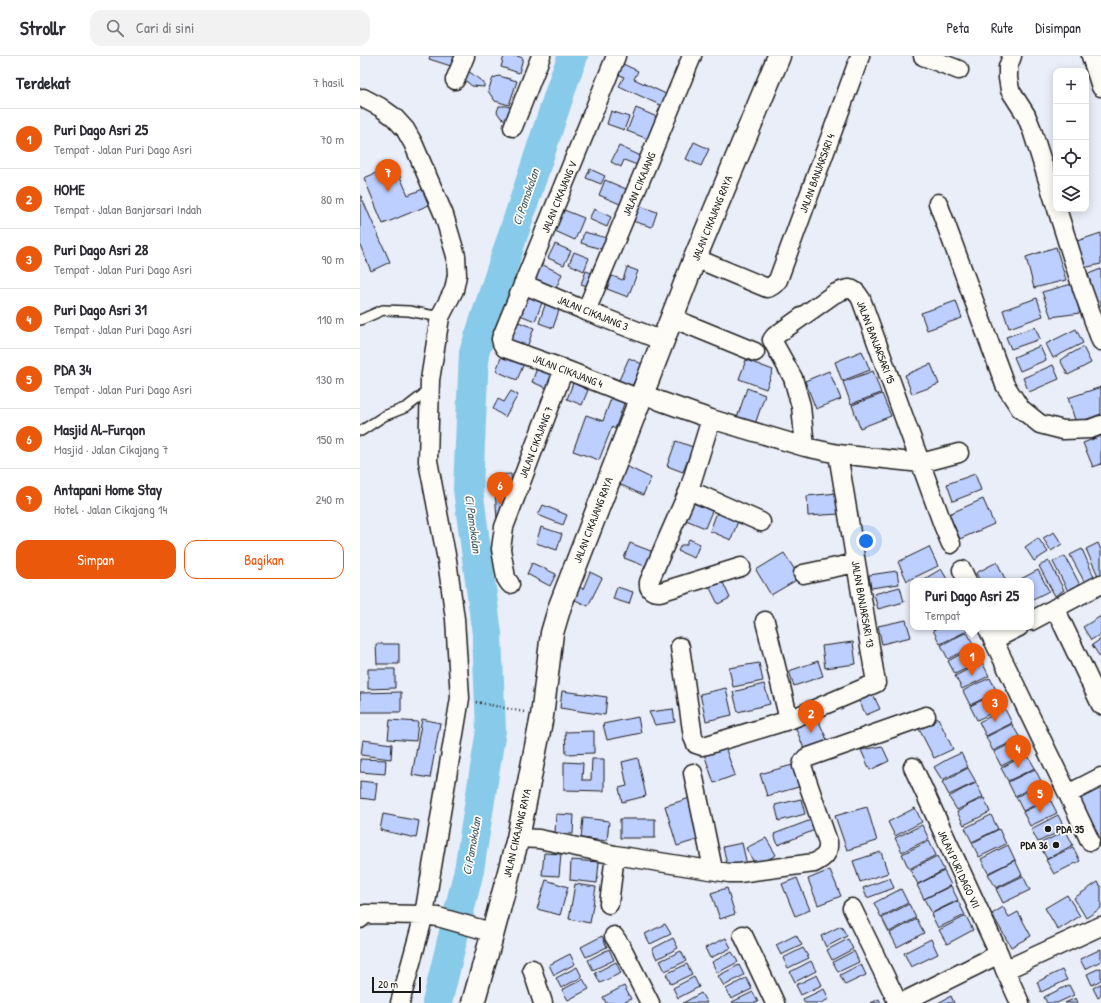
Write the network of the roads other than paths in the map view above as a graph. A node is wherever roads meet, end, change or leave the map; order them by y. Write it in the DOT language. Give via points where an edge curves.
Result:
graph roads {
  1 [pos="465,56"];
  2 [pos="541,56"];
  3 [pos="616,56"];
  4 [pos="692,56"];
  5 [pos="779,56"];
  6 [pos="860,56"];
  7 [pos="923,56"];
  8 [pos="1012,56"];
  9 [pos="1091,56"];
  10 [pos="959,70"];
  11 [pos="455,80"];
  12 [pos="1101,87"];
  13 [pos="361,98"];
  14 [pos="513,127"];
  15 [pos="1053,198"];
  16 [pos="938,203"];
  17 [pos="1057,212"];
  18 [pos="696,258"];
  19 [pos="523,284"];
  20 [pos="586,311"];
  21 [pos="440,317"];
  22 [pos="672,318"];
  23 [pos="360,320"];
  24 [pos="501,339"];
  25 [pos="663,341"];
  26 [pos="1101,341"];
  27 [pos="755,352"];
  28 [pos="564,369"];
  29 [pos="430,389"];
  30 [pos="641,396"];
  31 [pos="711,419"];
  32 [pos="1101,425"];
  33 [pos="362,431"];
  34 [pos="805,447"];
  35 [pos="959,453"];
  36 [pos="838,454"];
  37 [pos="921,463"];
  38 [pos="689,490"];
  39 [pos="760,522"];
  40 [pos="951,544"];
  41 [pos="856,564"];
  42 [pos="741,567"];
  43 [pos="803,574"];
  44 [pos="510,584"];
  45 [pos="1101,584"];
  46 [pos="1055,608"];
  47 [pos="1034,619"];
  48 [pos="765,621"];
  49 [pos="1006,630"];
  50 [pos="990,634"];
  51 [pos="680,647"];
  52 [pos="1101,705"];
  53 [pos="926,716"];
  54 [pos="789,720"];
  55 [pos="913,767"];
  56 [pos="693,773"];
  57 [pos="1101,778"];
  58 [pos="1068,794"];
  59 [pos="518,838"];
  60 [pos="1090,841"];
  61 [pos="615,855"];
  62 [pos="713,870"];
  63 [pos="609,904"];
  64 [pos="852,908"];
  65 [pos="362,913"];
  66 [pos="431,916"];
  67 [pos="1101,926"];
  68 [pos="489,931"];
  69 [pos="743,935"];
  70 [pos="614,936"];
  71 [pos="999,954"];
  72 [pos="532,969"];
  73 [pos="1005,970"];
  74 [pos="400,1003"];
  75 [pos="473,1003"];
  76 [pos="543,1003"];
  77 [pos="650,1003"];
  78 [pos="775,1003"];
  79 [pos="899,1003"];
  80 [pos="1020,1003"];
  1 -- 11 [label="street"];
  2 -- 14 [label="street"];
  3 -- 19 [label="street, JALAN CIKAJANG V"];
  4 -- 20 [label="street, JALAN CIKAJANG"];
  5 -- 18 [label="main road, JALAN CIKAJANG RAYA"];
  6 -- 18 [label="street, JALAN BANJARSARI 4" via="778,280 767,288"];
  7 -- 10 [label="street"];
  8 -- 15 [label="street" via="1008,67 1010,90 1032,130"];
  9 -- 12 [label="street"];
  13 -- 21 [label="street" via="380,107 405,129 444,215 456,256 457,275 454,290"];
  16 -- 32 [label="street" via="1006,386 1020,408 1040,424 1063,430 1090,429"];
  17 -- 26 [label="street"];
  18 -- 22 [label="main road, JALAN CIKAJANG RAYA"];
  19 -- 20 [label="street, JALAN CIKAJANG 3"];
  19 -- 24 [label="street, JALAN CIKAJANG V"];
  20 -- 25 [label="street, JALAN CIKAJANG 3"];
  21 -- 23 [label="lane" via="409,311 383,310"];
  21 -- 29 [label="street"];
  22 -- 25 [label="main road, JALAN CIKAJANG RAYA"];
  22 -- 27 [label="street"];
  24 -- 28 [label="street, JALAN CIKAJANG 4" via="505,348"];
  25 -- 30 [label="main road, JALAN CIKAJANG RAYA"];
  28 -- 30 [label="street, JALAN CIKAJANG 4"];
  28 -- 44 [label="street, JALAN CIKAJANG 7" via="504,527 501,549 506,578"];
  29 -- 33 [label="lane" via="407,407 384,416"];
  29 -- 66 [label="street" via="428,461 447,560 460,698"];
  30 -- 31 [label="street, JALAN CIKAJANG 4"];
  30 -- 59 [label="main road, JALAN CIKAJANG RAYA" via="560,606 552,633 542,716"];
  31 -- 34 [label="street, JALAN CIKAJANG 4"];
  31 -- 38 [label="street"];
  34 -- 36 [label="street, JALAN CIKAJANG 4"];
  34 -- 37 [label="street, JALAN BANJARSARI 15" via="801,406 793,378 772,340 834,294 852,289 861,299"];
  35 -- 37 [label="street"];
  36 -- 37 [label="street, JALAN CIKAJANG 4"];
  36 -- 41 [label="street, JALAN BANJARSARI 13"];
  37 -- 40 [label="street, JALAN BANJARSARI 15"];
  38 -- 39 [label="street"];
  38 -- 42 [label="street" via="649,582 650,589 660,592"];
  41 -- 43 [label="street"];
  41 -- 54 [label="street, JALAN BANJARSARI 13" via="876,682"];
  45 -- 46 [label="street"];
  46 -- 47 [label="street"];
  46 -- 52 [label="street"];
  48 -- 54 [label="street"];
  49 -- 50 [label="street"];
  50 -- 58 [label="street"];
  51 -- 54 [label="street" via="696,744 707,745"];
  53 -- 62 [label="street" via="812,755 803,762 802,766 828,842 826,854 821,860 739,873"];
  55 -- 71 [label="street, JALAN PURI DAGO VII"];
  56 -- 62 [label="street"];
  57 -- 58 [label="street"];
  58 -- 60 [label="street"];
  59 -- 61 [label="street"];
  59 -- 68 [label="main road, JALAN CIKAJANG RAYA"];
  61 -- 62 [label="street"];
  61 -- 63 [label="street"];
  64 -- 79 [label="street"];
  65 -- 66 [label="street"];
  66 -- 68 [label="street"];
  66 -- 74 [label="street"];
  67 -- 73 [label="street"];
  68 -- 75 [label="main road, JALAN CIKAJANG RAYA"];
  69 -- 78 [label="street"];
  70 -- 77 [label="street"];
  71 -- 73 [label="street, JALAN PURI DAGO VII"];
  71 -- 79 [label="street"];
  72 -- 76 [label="street"];
  73 -- 80 [label="street, JALAN PURI DAGO VII"];
}
